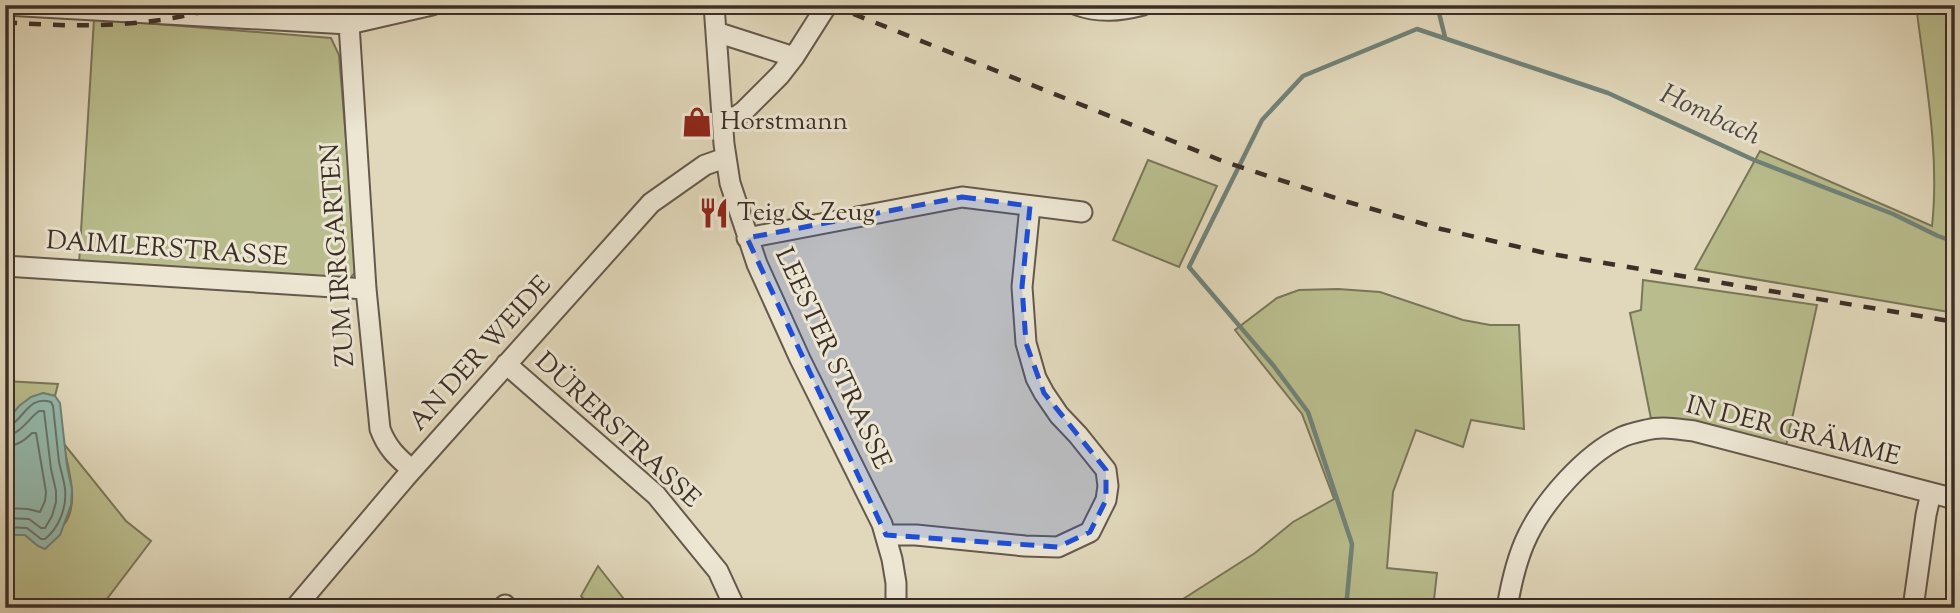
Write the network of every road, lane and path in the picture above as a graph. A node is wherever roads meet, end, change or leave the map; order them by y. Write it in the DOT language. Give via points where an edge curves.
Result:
graph roads {
  1 [pos="5,5"];
  2 [pos="432,5"];
  3 [pos="714,5"];
  4 [pos="827,5"];
  5 [pos="1077,5"];
  6 [pos="1143,5"];
  7 [pos="349,24"];
  8 [pos="716,32"];
  9 [pos="794,57"];
  10 [pos="722,119"];
  11 [pos="726,158"];
  12 [pos="1030,206"];
  13 [pos="1082,212"];
  14 [pos="747,238"];
  15 [pos="5,266"];
  16 [pos="366,289"];
  17 [pos="506,364"];
  18 [pos="412,470"];
  19 [pos="1931,492"];
  20 [pos="1955,499"];
  21 [pos="886,535"];
  22 [pos="299,606"];
  23 [pos="502,608"];
  24 [pos="508,608"];
  25 [pos="735,608"];
  26 [pos="896,608"];
  27 [pos="1507,608"];
  28 [pos="1913,608"];
  1 -- 7 [label="street"];
  2 -- 7 [label="street"];
  3 -- 8 [label="street, LEESTER STRASSE"];
  4 -- 9 [label="street"];
  5 -- 6 [label="street" via="1114,11"];
  7 -- 16 [label="street, ZUM IRRGARTEN"];
  8 -- 9 [label="street"];
  8 -- 10 [label="street, LEESTER STRASSE"];
  9 -- 10 [label="street" via="744,111"];
  10 -- 11 [label="street, LEESTER STRASSE"];
  11 -- 14 [label="street, LEESTER STRASSE"];
  11 -- 17 [label="street, AN DER WEIDE" via="705,165 651,203"];
  12 -- 13 [label="street"];
  12 -- 14 [label="street" via="962,197"];
  12 -- 21 [label="street" via="1023,287 1031,361 1059,415 1106,470 1106,500 1090,532 1058,547"];
  14 -- 21 [label="street, LEESTER STRASSE"];
  15 -- 16 [label="street, DAIMLERSTRASSE"];
  16 -- 18 [label="street, ZUM IRRGARTEN" via="380,429 392,452"];
  17 -- 18 [label="street, AN DER WEIDE"];
  17 -- 25 [label="street, DÜRERSTRASSE" via="656,495 718,571"];
  18 -- 22 [label="street, AN DER WEIDE"];
  19 -- 20 [label="street, IN DER GRÄMME"];
  19 -- 27 [label="street, IN DER GRÄMME" via="1694,430 1648,429 1620,438 1591,458 1547,505 1528,535"];
  19 -- 28 [label="street"];
  21 -- 26 [label="street, LEESTER STRASSE"];
  23 -- 24 [label="street"];
}
